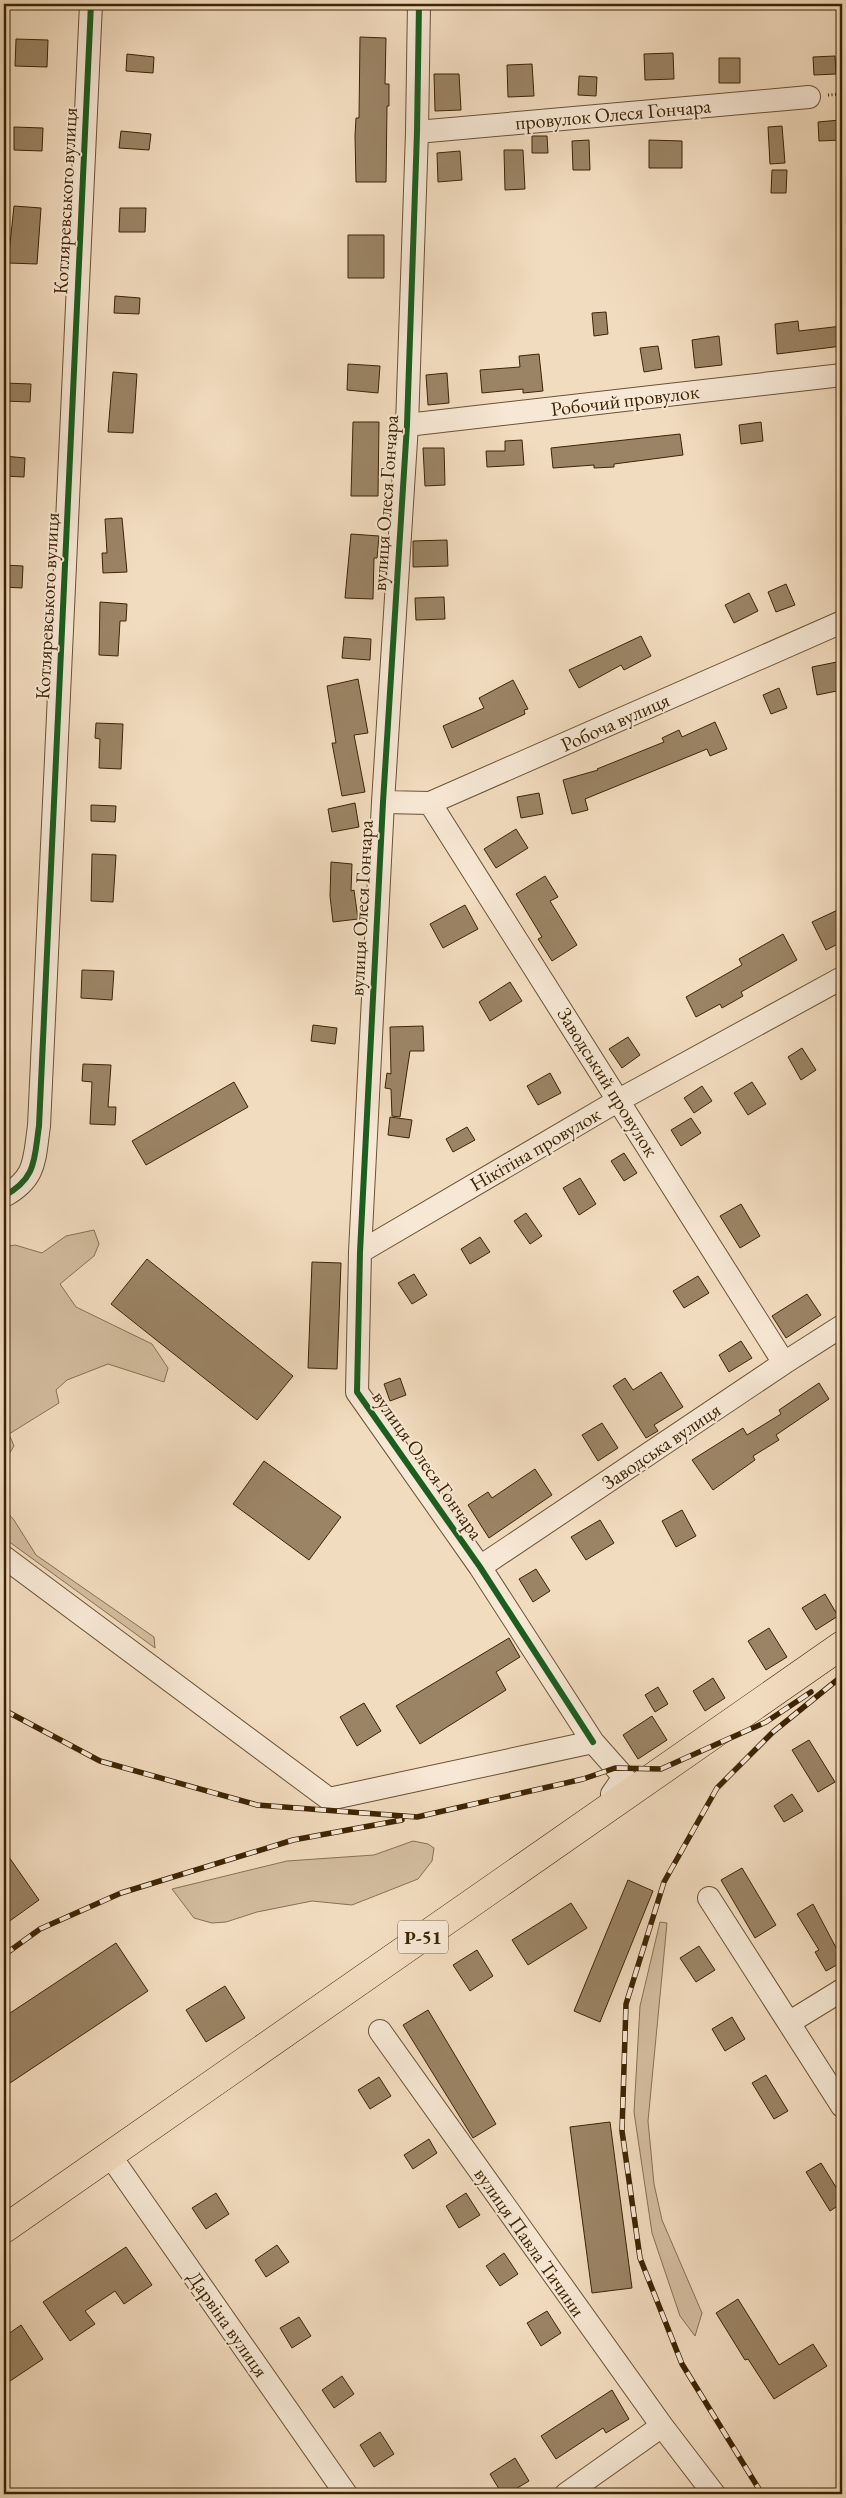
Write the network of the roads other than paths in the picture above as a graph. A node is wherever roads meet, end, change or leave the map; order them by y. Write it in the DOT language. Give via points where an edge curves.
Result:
graph roads {
  1 [pos="91,4"];
  2 [pos="419,4"];
  3 [pos="809,97"];
  4 [pos="417,132"];
  5 [pos="842,375"];
  6 [pos="407,425"];
  7 [pos="842,622"];
  8 [pos="383,802"];
  9 [pos="430,803"];
  10 [pos="842,978"];
  11 [pos="619,1100"];
  12 [pos="4,1196"];
  13 [pos="360,1252"];
  14 [pos="842,1326"];
  15 [pos="784,1363"];
  16 [pos="4,1556"];
  17 [pos="480,1567"];
  18 [pos="842,1645"];
  19 [pos="593,1742"];
  20 [pos="612,1794"];
  21 [pos="709,1898"];
  22 [pos="842,1990"];
  23 [pos="790,2022"];
  24 [pos="380,2031"];
  25 [pos="842,2106"];
  26 [pos="109,2154"];
  27 [pos="4,2229"];
  28 [pos="662,2426"];
  29 [pos="346,2494"];
  30 [pos="566,2494"];
  31 [pos="714,2494"];
  1 -- 12 [label="street, Котляревського вулиця" via="39,1126 32,1169 18,1188"];
  2 -- 4 [label="street, вулиця Олеся Гончара"];
  3 -- 4 [label="street, провулок Олеся Гончара"];
  4 -- 6 [label="street, вулиця Олеся Гончара"];
  5 -- 6 [label="street, Робочий провулок"];
  6 -- 8 [label="street, вулиця Олеся Гончара"];
  7 -- 9 [label="street, Робоча вулиця"];
  8 -- 9 [label="street, Робоча вулиця"];
  8 -- 13 [label="street, вулиця Олеся Гончара"];
  9 -- 11 [label="street, Заводський провулок"];
  10 -- 11 [label="street, Нікітіна провулок"];
  11 -- 13 [label="street, Нікітіна провулок"];
  11 -- 15 [label="street, Заводський провулок"];
  13 -- 17 [label="street, вулиця Олеся Гончара" via="357,1392"];
  14 -- 15 [label="street, Заводська вулиця"];
  15 -- 17 [label="street, Заводська вулиця"];
  16 -- 19 [label="street" via="329,1799"];
  17 -- 19 [label="street, вулиця Олеся Гончара"];
  18 -- 26 [label="main road, Р-51"];
  19 -- 20 [label="street, вулиця Олеся Гончара" via="624,1777"];
  21 -- 23 [label="street"];
  22 -- 23 [label="street"];
  23 -- 25 [label="street"];
  24 -- 28 [label="street, вулиця Павла Тичини"];
  26 -- 27 [label="main road, Р-51"];
  26 -- 29 [label="street, Дарвіна вулиця"];
  28 -- 30 [label="street"];
  28 -- 31 [label="street, вулиця Павла Тичини"];
}
